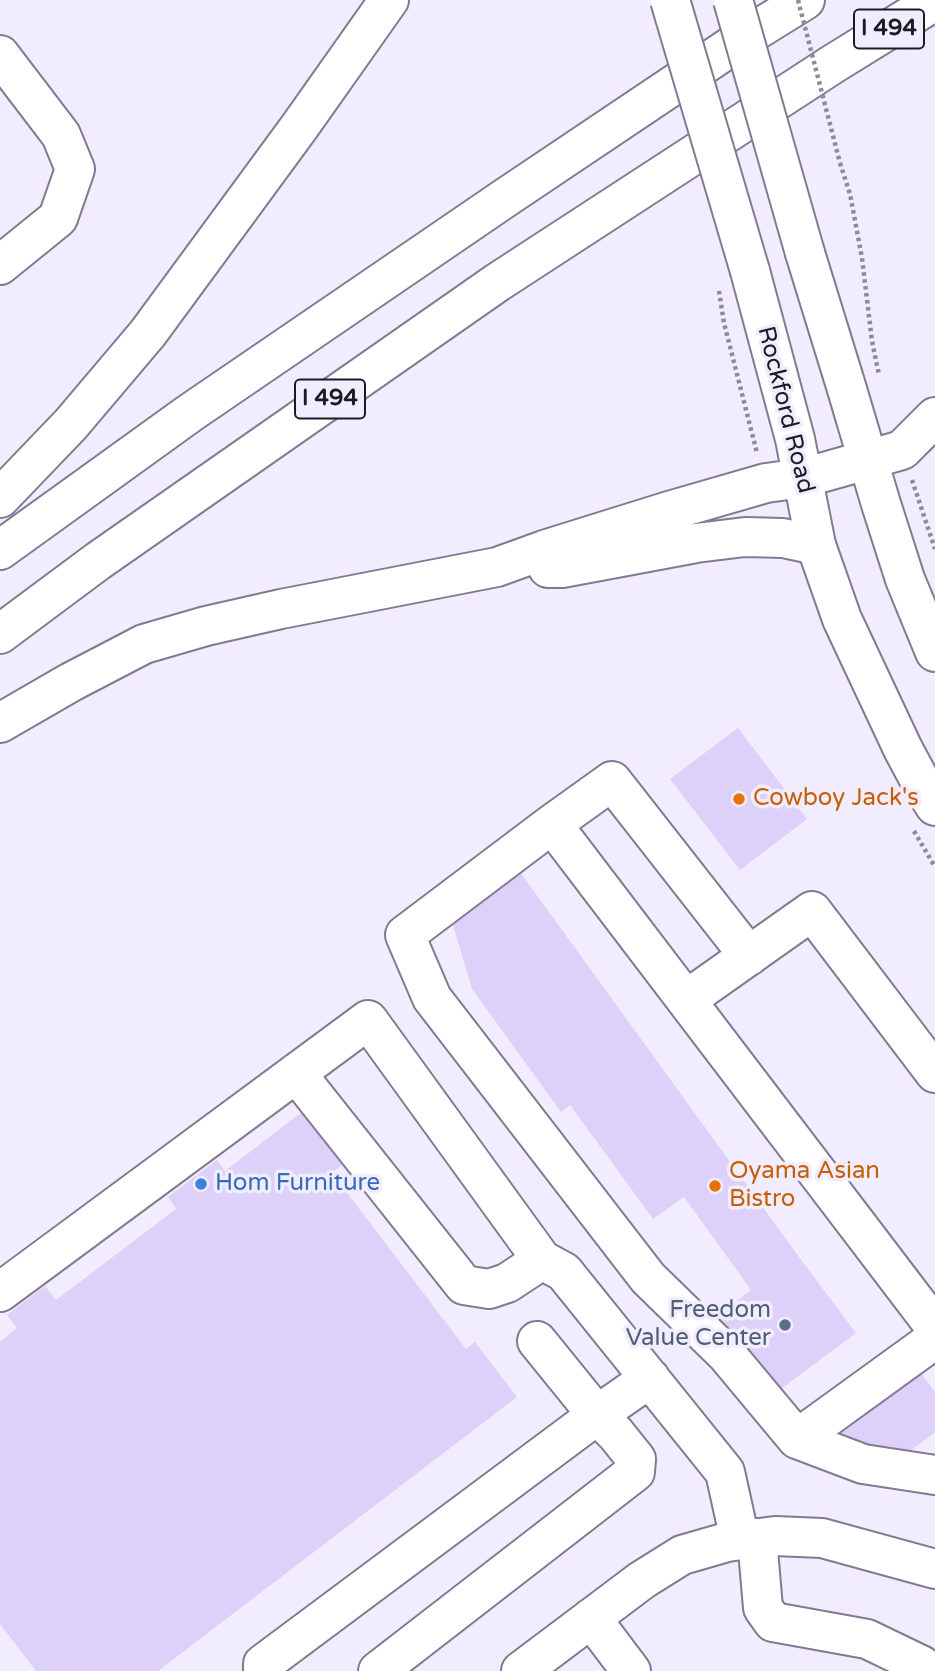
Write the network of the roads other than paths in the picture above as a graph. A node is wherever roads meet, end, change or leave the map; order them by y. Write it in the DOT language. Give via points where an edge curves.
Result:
graph roads {
  1 [pos="389,0"];
  2 [pos="670,0"];
  3 [pos="733,0"];
  4 [pos="805,0"];
  5 [pos="935,1"];
  6 [pos="0,55"];
  7 [pos="0,265"];
  8 [pos="935,418"];
  9 [pos="868,461"];
  10 [pos="803,478"];
  11 [pos="0,498"];
  12 [pos="816,545"];
  13 [pos="0,550"];
  14 [pos="497,567"];
  15 [pos="0,634"];
  16 [pos="935,652"];
  17 [pos="0,723"];
  18 [pos="935,806"];
  19 [pos="552,824"];
  20 [pos="749,956"];
  21 [pos="686,1000"];
  22 [pos="296,1073"];
  23 [pos="935,1073"];
  24 [pos="542,1260"];
  25 [pos="0,1292"];
  26 [pos="935,1326"];
  27 [pos="935,1339"];
  28 [pos="537,1341"];
  29 [pos="650,1378"];
  30 [pos="597,1415"];
  31 [pos="797,1439"];
  32 [pos="935,1475"];
  33 [pos="748,1539"];
  34 [pos="935,1569"];
  35 [pos="591,1618"];
  36 [pos="263,1671"];
  37 [pos="378,1671"];
  38 [pos="521,1671"];
  39 [pos="631,1671"];
  40 [pos="928,1671"];
  1 -- 11 [label="main road" via="148,333"];
  2 -- 10 [label="main road, Rockford Road, bridge" via="733,276 779,377"];
  3 -- 9 [label="main road, bridge"];
  4 -- 13 [label="main road, I 494" via="190,413"];
  5 -- 15 [label="main road, I 494" via="498,282"];
  6 -- 7 [label="main road" via="61,135 75,169 58,218"];
  8 -- 9 [label="main road" via="902,450"];
  9 -- 10 [label="main road"];
  9 -- 16 [label="main road" via="905,579"];
  10 -- 12 [label="main road, Rockford Road"];
  10 -- 14 [label="main road" via="766,483 669,510"];
  12 -- 14 [label="main road" via="745,537 562,568"];
  12 -- 18 [label="main road, Rockford Road" via="852,643 902,749"];
  14 -- 17 [label="main road" via="281,609 144,644"];
  19 -- 20 [label="main road" via="612,781"];
  19 -- 21 [label="main road"];
  19 -- 31 [label="main road" via="405,935 432,998 640,1268 727,1355"];
  20 -- 21 [label="main road"];
  20 -- 23 [label="main road" via="812,911"];
  21 -- 26 [label="main road"];
  22 -- 24 [label="main road" via="464,1285 489,1289"];
  22 -- 24 [label="main road" via="369,1020"];
  22 -- 25 [label="main road"];
  24 -- 29 [label="main road" via="564,1272"];
  27 -- 31 [label="main road"];
  28 -- 30 [label="main road"];
  29 -- 30 [label="main road"];
  29 -- 33 [label="main road" via="725,1472"];
  30 -- 36 [label="main road" via="263,1664"];
  30 -- 37 [label="main road" via="636,1459 635,1472"];
  31 -- 32 [label="main road" via="863,1464"];
  33 -- 34 [label="main road" via="822,1538"];
  33 -- 35 [label="main road" via="682,1555"];
  33 -- 40 [label="main road" via="763,1608 773,1622 867,1639"];
  35 -- 38 [label="main road"];
  35 -- 39 [label="main road"];
}
